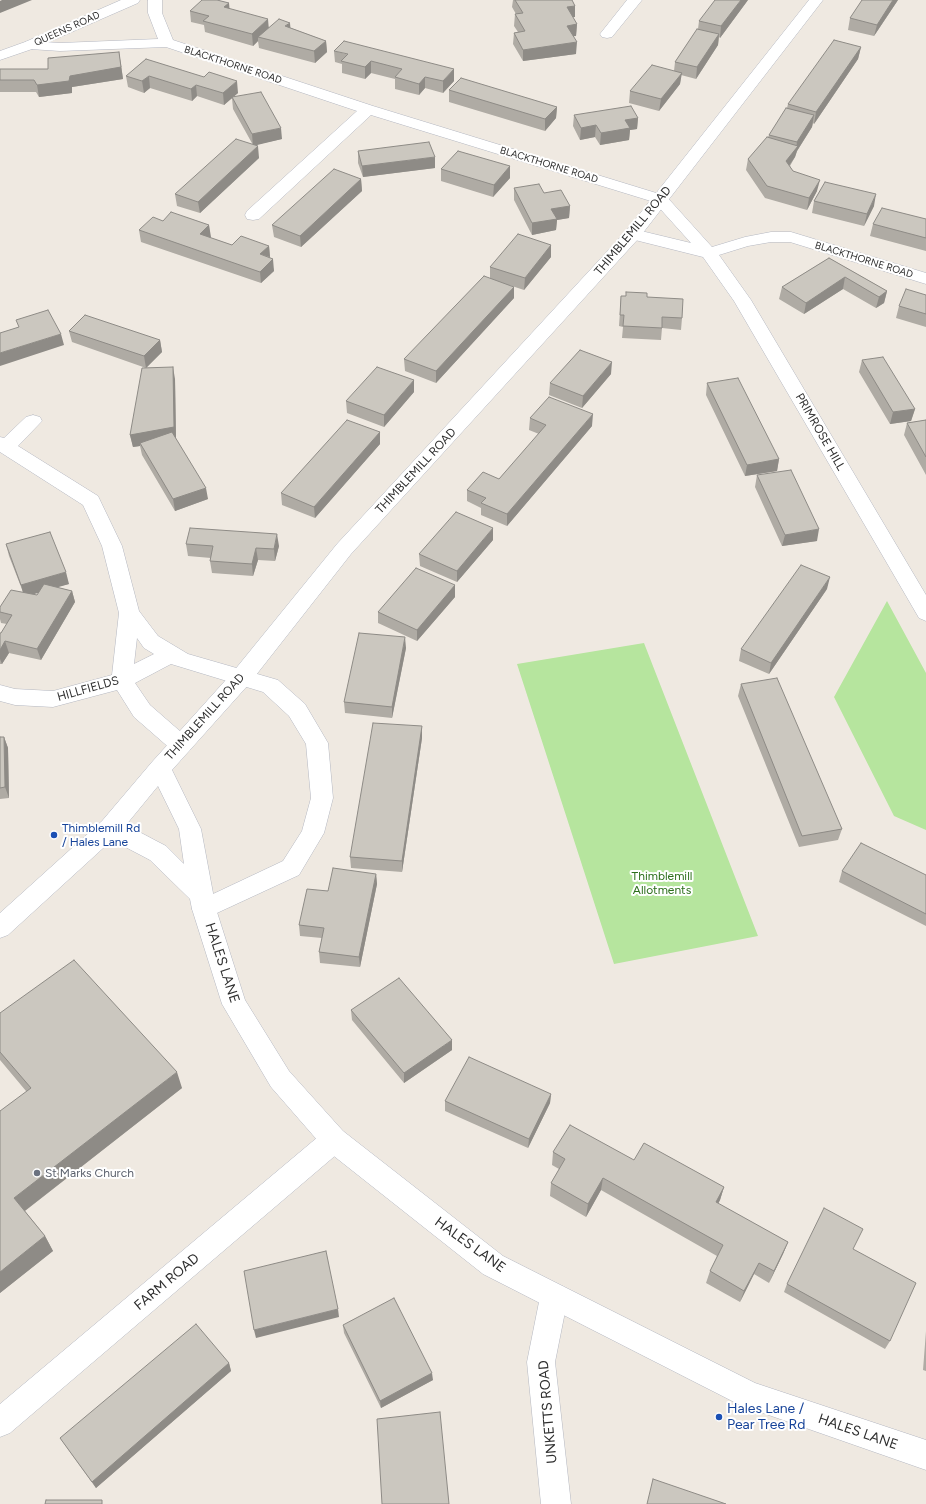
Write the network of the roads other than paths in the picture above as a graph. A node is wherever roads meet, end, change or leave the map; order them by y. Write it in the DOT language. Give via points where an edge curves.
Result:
graph roads {
  1 [pos="133,0"];
  2 [pos="155,0"];
  3 [pos="635,0"];
  4 [pos="816,0"];
  5 [pos="607,34"];
  6 [pos="167,43"];
  7 [pos="30,45"];
  8 [pos="0,56"];
  9 [pos="368,109"];
  10 [pos="660,200"];
  11 [pos="253,215"];
  12 [pos="633,234"];
  13 [pos="709,253"];
  14 [pos="926,279"];
  15 [pos="33,421"];
  16 [pos="3,444"];
  17 [pos="129,613"];
  18 [pos="926,613"];
  19 [pos="170,654"];
  20 [pos="241,678"];
  21 [pos="122,680"];
  22 [pos="0,693"];
  23 [pos="181,745"];
  24 [pos="160,768"];
  25 [pos="110,828"];
  26 [pos="203,902"];
  27 [pos="0,928"];
  28 [pos="334,1140"];
  29 [pos="554,1297"];
  30 [pos="0,1423"];
  31 [pos="926,1455"];
  32 [pos="556,1504"];
  1 -- 7 [label="street, QUEENS ROAD"];
  2 -- 6 [label="street" via="155,12"];
  3 -- 5 [label="street"];
  4 -- 10 [label="street, THIMBLEMILL ROAD"];
  6 -- 7 [label="street, BLACKTHORNE ROAD" via="60,47"];
  6 -- 9 [label="street, BLACKTHORNE ROAD"];
  7 -- 8 [label="street, QUEENS ROAD"];
  9 -- 10 [label="street, BLACKTHORNE ROAD"];
  9 -- 11 [label="street"];
  10 -- 12 [label="street, THIMBLEMILL ROAD"];
  10 -- 13 [label="street, BLACKTHORNE ROAD"];
  12 -- 13 [label="street"];
  12 -- 20 [label="street, THIMBLEMILL ROAD" via="344,549"];
  13 -- 14 [label="street, BLACKTHORNE ROAD" via="745,242 771,237 791,237"];
  13 -- 18 [label="street, PRIMROSE HILL" via="742,300"];
  15 -- 16 [label="street"];
  16 -- 17 [label="street" via="91,501 112,546"];
  17 -- 19 [label="street" via="151,642"];
  17 -- 21 [label="street"];
  19 -- 20 [label="street"];
  19 -- 21 [label="street, HILLFIELDS"];
  20 -- 23 [label="street, THIMBLEMILL ROAD"];
  20 -- 26 [label="street" via="270,686 297,710 317,743 322,798 313,833 291,868"];
  21 -- 22 [label="street, HILLFIELDS" via="53,699 15,697"];
  21 -- 23 [label="street" via="142,711"];
  23 -- 24 [label="street, THIMBLEMILL ROAD"];
  24 -- 25 [label="street, THIMBLEMILL ROAD"];
  24 -- 26 [label="street, HALES LANE" via="190,829"];
  25 -- 26 [label="street, HALES LANE" via="158,853"];
  25 -- 27 [label="street, THIMBLEMILL ROAD"];
  26 -- 28 [label="street, HALES LANE" via="234,1004 280,1080"];
  28 -- 29 [label="street, HALES LANE" via="493,1265"];
  28 -- 30 [label="street, FARM ROAD"];
  29 -- 31 [label="street, HALES LANE" via="750,1395"];
  29 -- 32 [label="street, UNKETTS ROAD" via="541,1362"];
}
